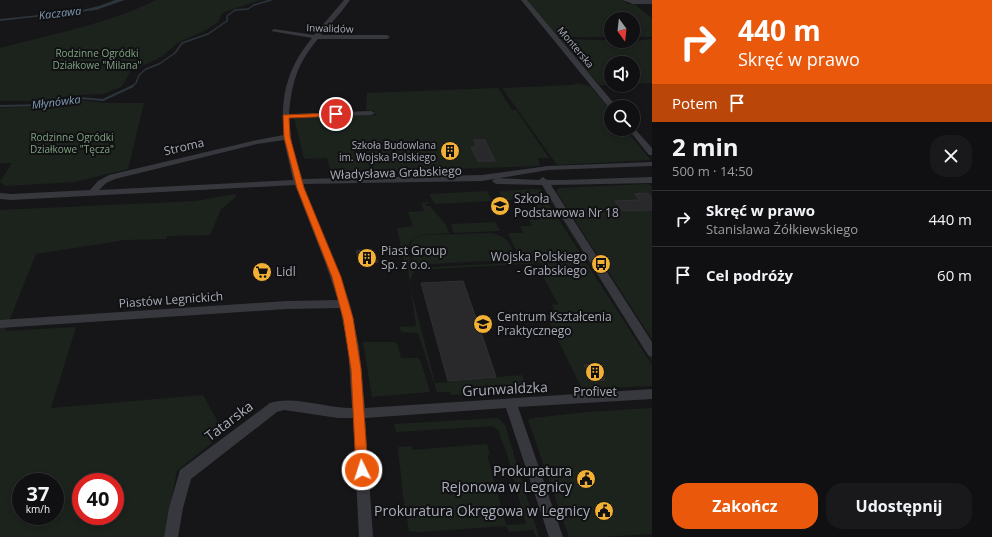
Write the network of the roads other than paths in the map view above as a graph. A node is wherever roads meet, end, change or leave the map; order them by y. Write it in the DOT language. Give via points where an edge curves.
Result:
graph roads {
  1 [pos="347,0"];
  2 [pos="524,0"];
  3 [pos="625,0"];
  4 [pos="652,2"];
  5 [pos="274,31"];
  6 [pos="315,37"];
  7 [pos="387,37"];
  8 [pos="607,100"];
  9 [pos="371,113"];
  10 [pos="286,116"];
  11 [pos="638,136"];
  12 [pos="287,137"];
  13 [pos="652,153"];
  14 [pos="641,164"];
  15 [pos="652,164"];
  16 [pos="536,170"];
  17 [pos="491,179"];
  18 [pos="652,179"];
  19 [pos="545,183"];
  20 [pos="299,185"];
  21 [pos="93,193"];
  22 [pos="0,196"];
  23 [pos="0,202"];
  24 [pos="345,304"];
  25 [pos="0,324"];
  26 [pos="652,352"];
  27 [pos="652,394"];
  28 [pos="511,404"];
  29 [pos="359,412"];
  30 [pos="172,537"];
  31 [pos="366,537"];
  32 [pos="556,537"];
  1 -- 6 [label="street" via="341,10"];
  2 -- 8 [label="street, Monterska"];
  3 -- 4 [label="street"];
  5 -- 6 [label="street, Inwalidów"];
  6 -- 7 [label="street, Inwalidów"];
  6 -- 10 [label="street" via="291,79"];
  9 -- 10 [label="street"];
  10 -- 12 [label="street"];
  11 -- 13 [label="street"];
  12 -- 20 [label="street"];
  12 -- 21 [label="street, Stroma" via="256,142 112,177 102,182"];
  14 -- 15 [label="street, Władysława Grabskiego"];
  14 -- 16 [label="street, Władysława Grabskiego"];
  14 -- 18 [label="street"];
  16 -- 17 [label="street, Władysława Grabskiego"];
  16 -- 19 [label="street"];
  17 -- 19 [label="street, Władysława Grabskiego"];
  17 -- 20 [label="street, Władysława Grabskiego"];
  18 -- 19 [label="street, Władysława Grabskiego"];
  19 -- 26 [label="street"];
  20 -- 21 [label="street"];
  20 -- 23 [label="street"];
  20 -- 24 [label="street"];
  21 -- 22 [label="street"];
  24 -- 25 [label="street, Piastów Legnickich" via="286,305"];
  24 -- 29 [label="street" via="355,361"];
  27 -- 28 [label="street, Grunwaldzka"];
  28 -- 29 [label="street, Grunwaldzka" via="379,413"];
  28 -- 32 [label="street"];
  29 -- 30 [label="street, Tatarska" via="323,411 284,404 274,407 185,475 176,508"];
  29 -- 31 [label="street"];
}
